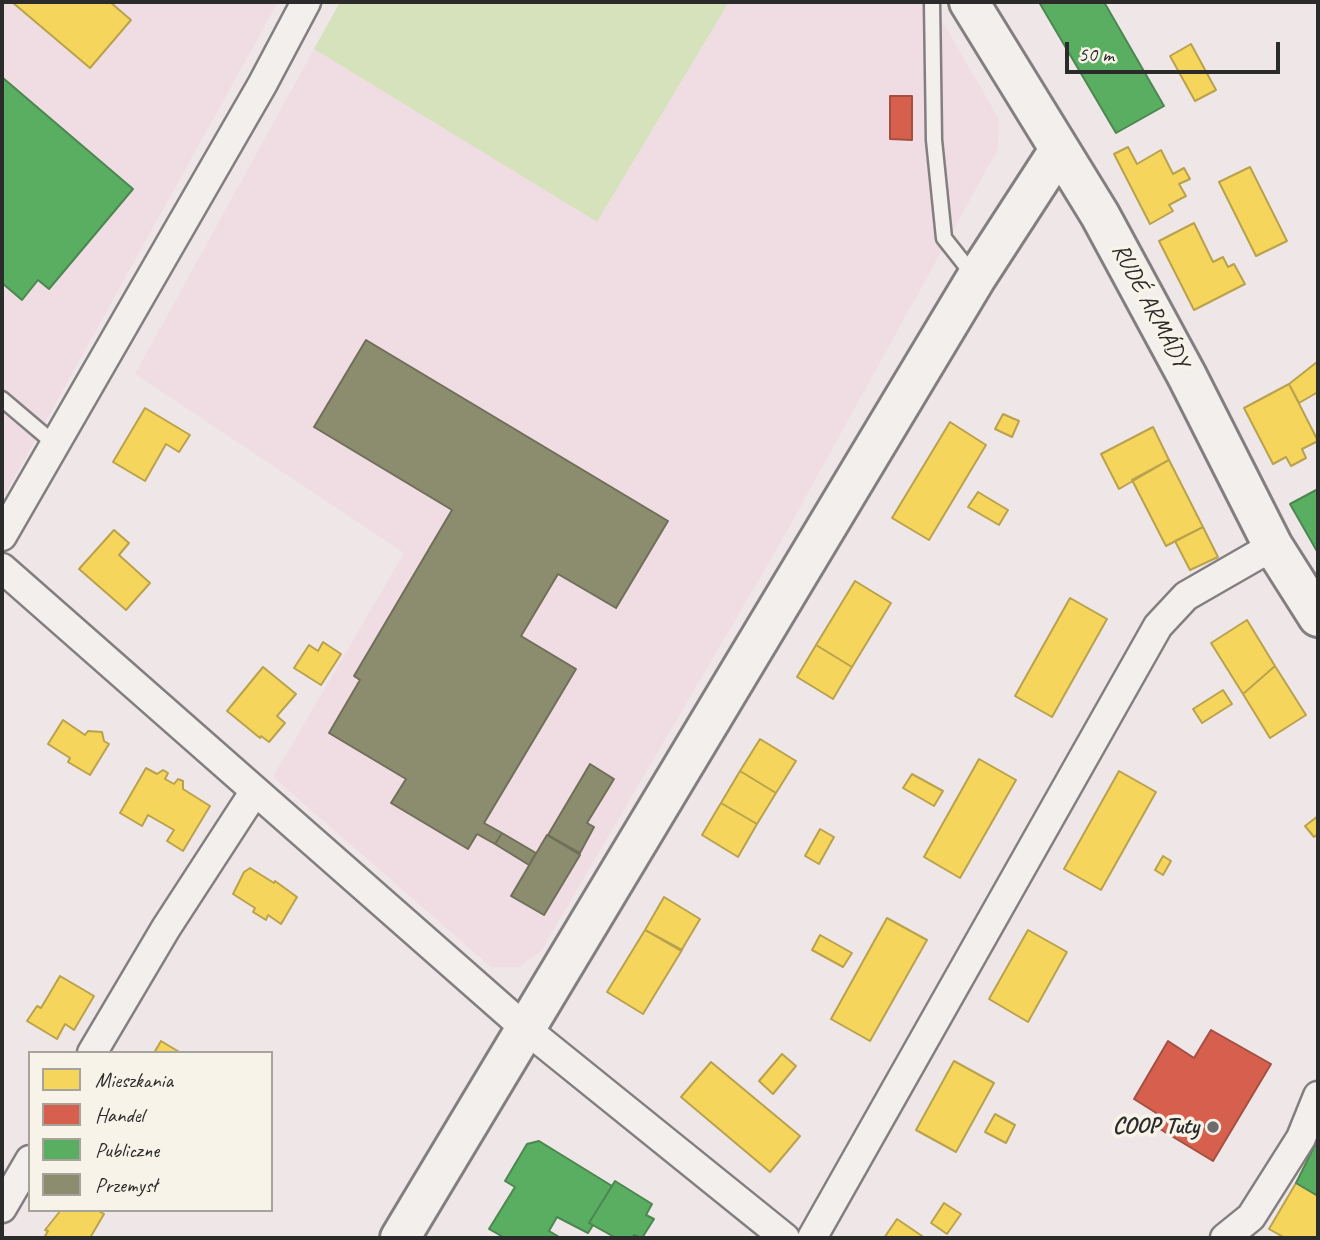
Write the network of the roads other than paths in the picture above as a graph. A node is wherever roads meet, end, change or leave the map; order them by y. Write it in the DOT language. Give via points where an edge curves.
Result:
graph roads {
  1 [pos="306,2"];
  2 [pos="932,2"];
  3 [pos="969,2"];
  4 [pos="1059,150"];
  5 [pos="976,278"];
  6 [pos="2,399"];
  7 [pos="55,444"];
  8 [pos="2,536"];
  9 [pos="1273,546"];
  10 [pos="2,568"];
  11 [pos="1318,617"];
  12 [pos="255,791"];
  13 [pos="526,1029"];
  14 [pos="94,1051"];
  15 [pos="1318,1096"];
  16 [pos="28,1163"];
  17 [pos="2,1208"];
  18 [pos="400,1238"];
  19 [pos="785,1238"];
  20 [pos="812,1238"];
  21 [pos="1225,1238"];
  1 -- 7 [label="street"];
  2 -- 5 [label="lane" via="934,140 944,238"];
  3 -- 4 [label="main road, RUDÉ ARMÁDY"];
  4 -- 5 [label="main road"];
  4 -- 9 [label="main road, RUDÉ ARMÁDY" via="1175,353"];
  5 -- 13 [label="main road"];
  6 -- 7 [label="lane"];
  7 -- 8 [label="street"];
  9 -- 11 [label="main road, RUDÉ ARMÁDY"];
  9 -- 20 [label="street" via="1186,596 1158,626"];
  10 -- 12 [label="street"];
  12 -- 13 [label="street"];
  12 -- 14 [label="street" via="166,928"];
  13 -- 18 [label="main road"];
  13 -- 19 [label="street"];
  15 -- 21 [label="street" via="1301,1138 1251,1217"];
  16 -- 17 [label="street"];
}
